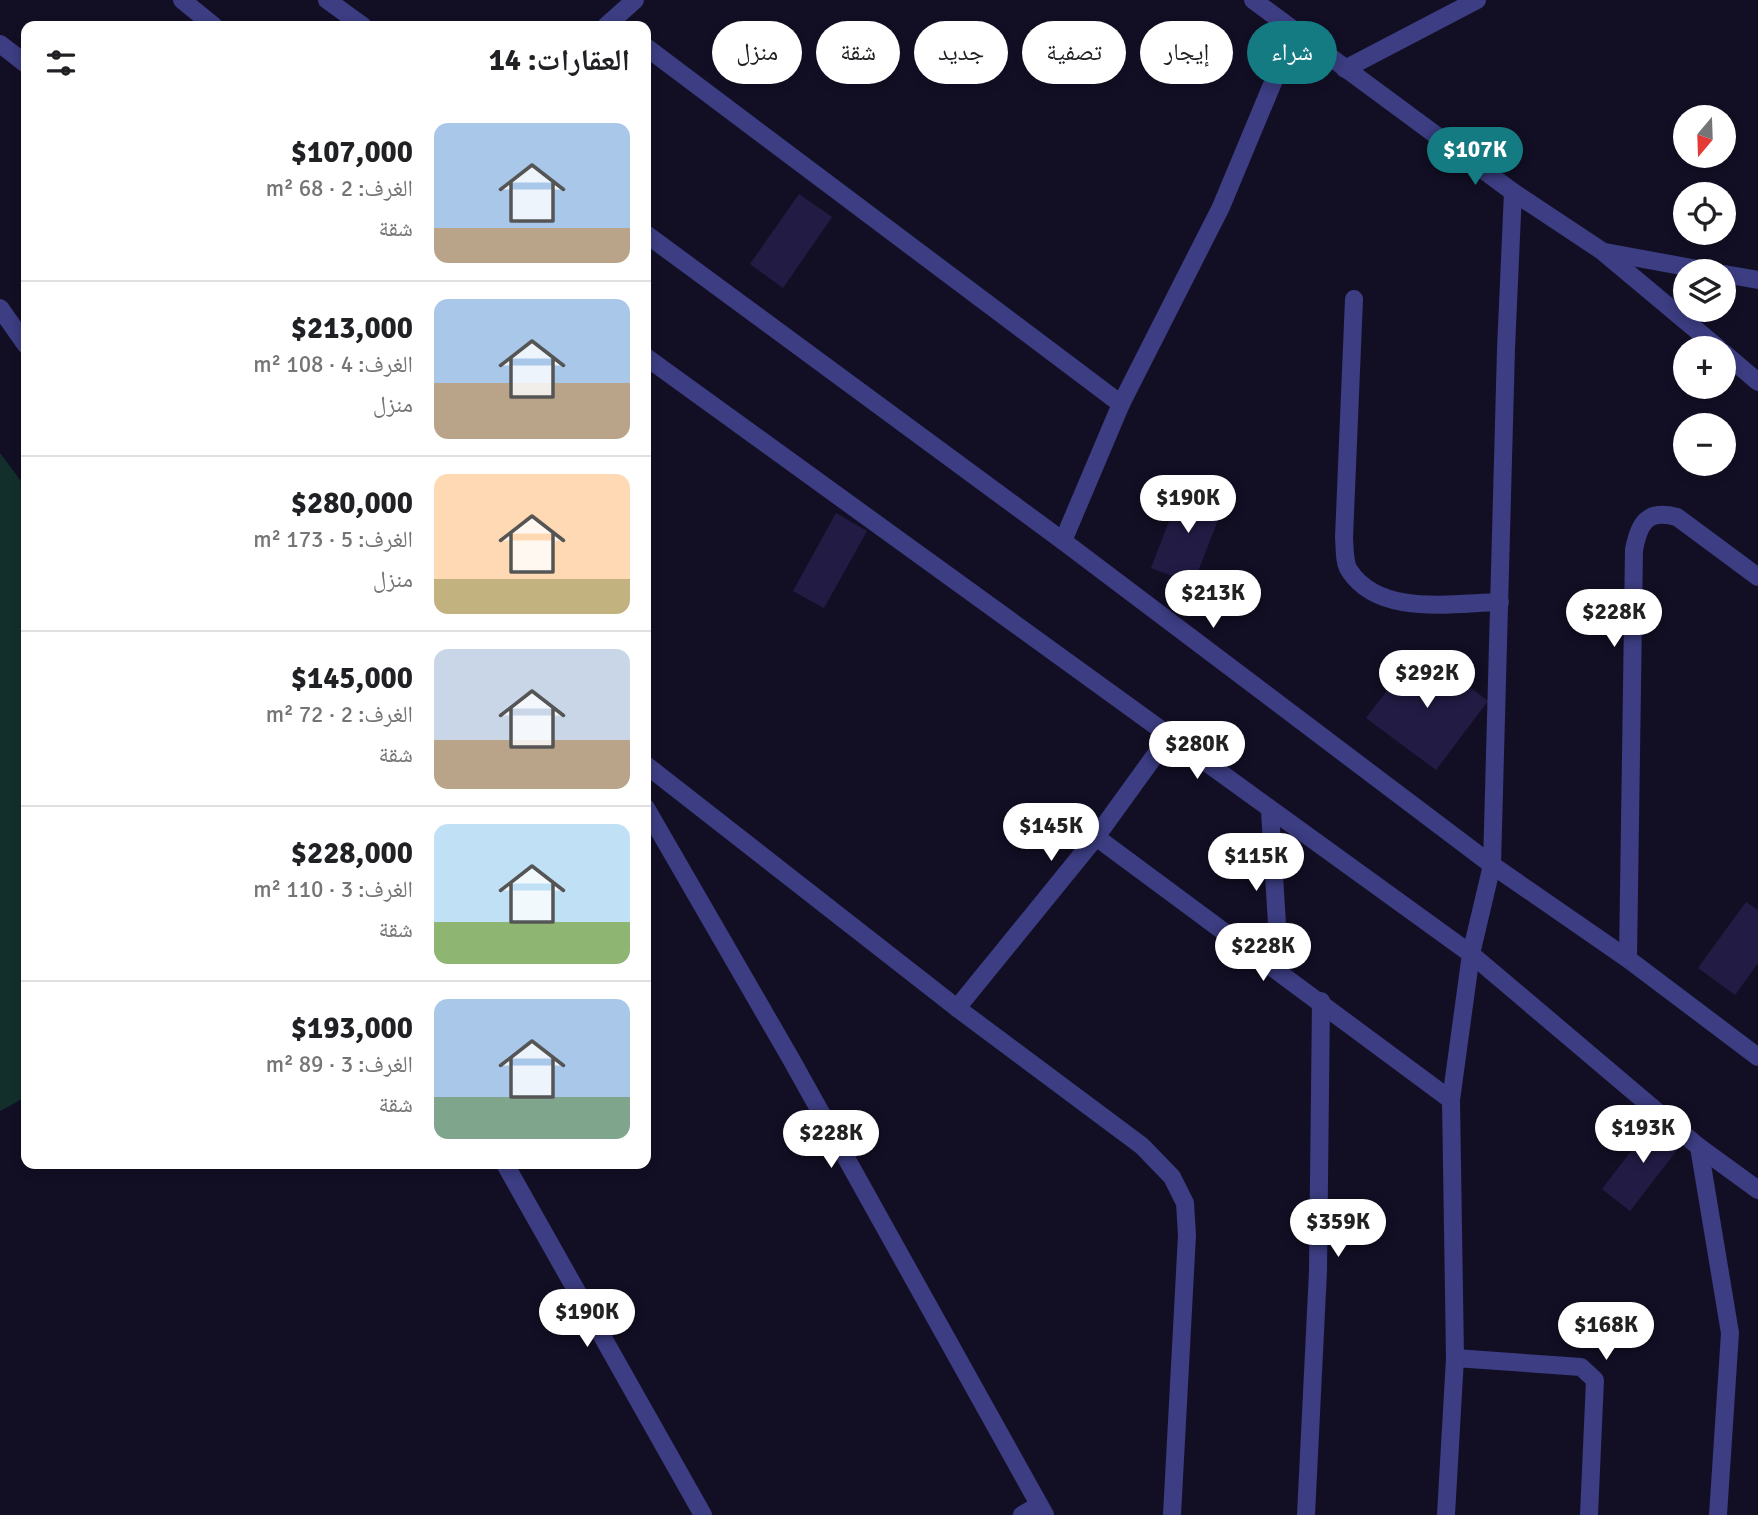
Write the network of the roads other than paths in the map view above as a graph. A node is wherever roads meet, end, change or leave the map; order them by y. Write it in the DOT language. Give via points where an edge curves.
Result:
graph roads {
  1 [pos="182,0"];
  2 [pos="327,0"];
  3 [pos="635,0"];
  4 [pos="1253,0"];
  5 [pos="1477,0"];
  6 [pos="208,21"];
  7 [pos="356,21"];
  8 [pos="616,21"];
  9 [pos="1280,21"];
  10 [pos="0,44"];
  11 [pos="651,51"];
  12 [pos="21,60"];
  13 [pos="1337,63"];
  14 [pos="1345,69"];
  15 [pos="1272,84"];
  16 [pos="1513,192"];
  17 [pos="651,238"];
  18 [pos="1601,251"];
  19 [pos="1673,264"];
  20 [pos="1736,276"];
  21 [pos="1758,281"];
  22 [pos="1354,299"];
  23 [pos="0,308"];
  24 [pos="1704,336"];
  25 [pos="21,338"];
  26 [pos="651,360"];
  27 [pos="1736,363"];
  28 [pos="1758,382"];
  29 [pos="1121,404"];
  30 [pos="1063,541"];
  31 [pos="1758,577"];
  32 [pos="1500,603"];
  33 [pos="1169,736"];
  34 [pos="651,769"];
  35 [pos="1270,811"];
  36 [pos="651,817"];
  37 [pos="1096,837"];
  38 [pos="1492,864"];
  39 [pos="1471,954"];
  40 [pos="1628,960"];
  41 [pos="1280,972"];
  42 [pos="1321,1001"];
  43 [pos="957,1008"];
  44 [pos="1758,1057"];
  45 [pos="1451,1100"];
  46 [pos="1699,1147"];
  47 [pos="508,1169"];
  48 [pos="1758,1190"];
  49 [pos="1455,1358"];
  50 [pos="1042,1510"];
  51 [pos="703,1515"];
  52 [pos="1022,1515"];
  53 [pos="1172,1515"];
  54 [pos="1306,1515"];
  55 [pos="1446,1515"];
  56 [pos="1589,1515"];
  57 [pos="1718,1515"];
  1 -- 6 [label="street"];
  2 -- 7 [label="street"];
  3 -- 8 [label="street"];
  4 -- 9 [label="street"];
  5 -- 14 [label="street"];
  10 -- 12 [label="street"];
  11 -- 29 [label="street"];
  13 -- 14 [label="street"];
  14 -- 16 [label="street"];
  15 -- 29 [label="street" via="1221,207"];
  16 -- 18 [label="street"];
  16 -- 32 [label="street"];
  17 -- 30 [label="street"];
  18 -- 19 [label="street"];
  18 -- 24 [label="street"];
  20 -- 21 [label="street"];
  22 -- 32 [label="street" via="1344,538 1347,568 1369,593 1404,603"];
  23 -- 25 [label="street"];
  26 -- 33 [label="street"];
  27 -- 28 [label="street"];
  29 -- 30 [label="street"];
  30 -- 38 [label="street"];
  31 -- 40 [label="street" via="1677,517 1648,516 1638,528"];
  32 -- 38 [label="street"];
  33 -- 35 [label="street"];
  33 -- 37 [label="street"];
  34 -- 43 [label="street"];
  35 -- 39 [label="street"];
  35 -- 41 [label="street"];
  36 -- 50 [label="street"];
  37 -- 41 [label="street"];
  37 -- 43 [label="street"];
  38 -- 39 [label="street"];
  38 -- 40 [label="street"];
  39 -- 45 [label="street"];
  39 -- 46 [label="street"];
  40 -- 44 [label="street"];
  41 -- 42 [label="street"];
  42 -- 45 [label="street"];
  42 -- 54 [label="street" via="1318,1271"];
  43 -- 53 [label="street" via="1142,1146 1172,1177 1185,1203"];
  45 -- 49 [label="street"];
  46 -- 48 [label="street"];
  46 -- 57 [label="street" via="1730,1333"];
  47 -- 51 [label="street"];
  49 -- 55 [label="street"];
  49 -- 56 [label="street" via="1581,1367 1590,1373 1595,1380"];
  50 -- 52 [label="street"];
}
